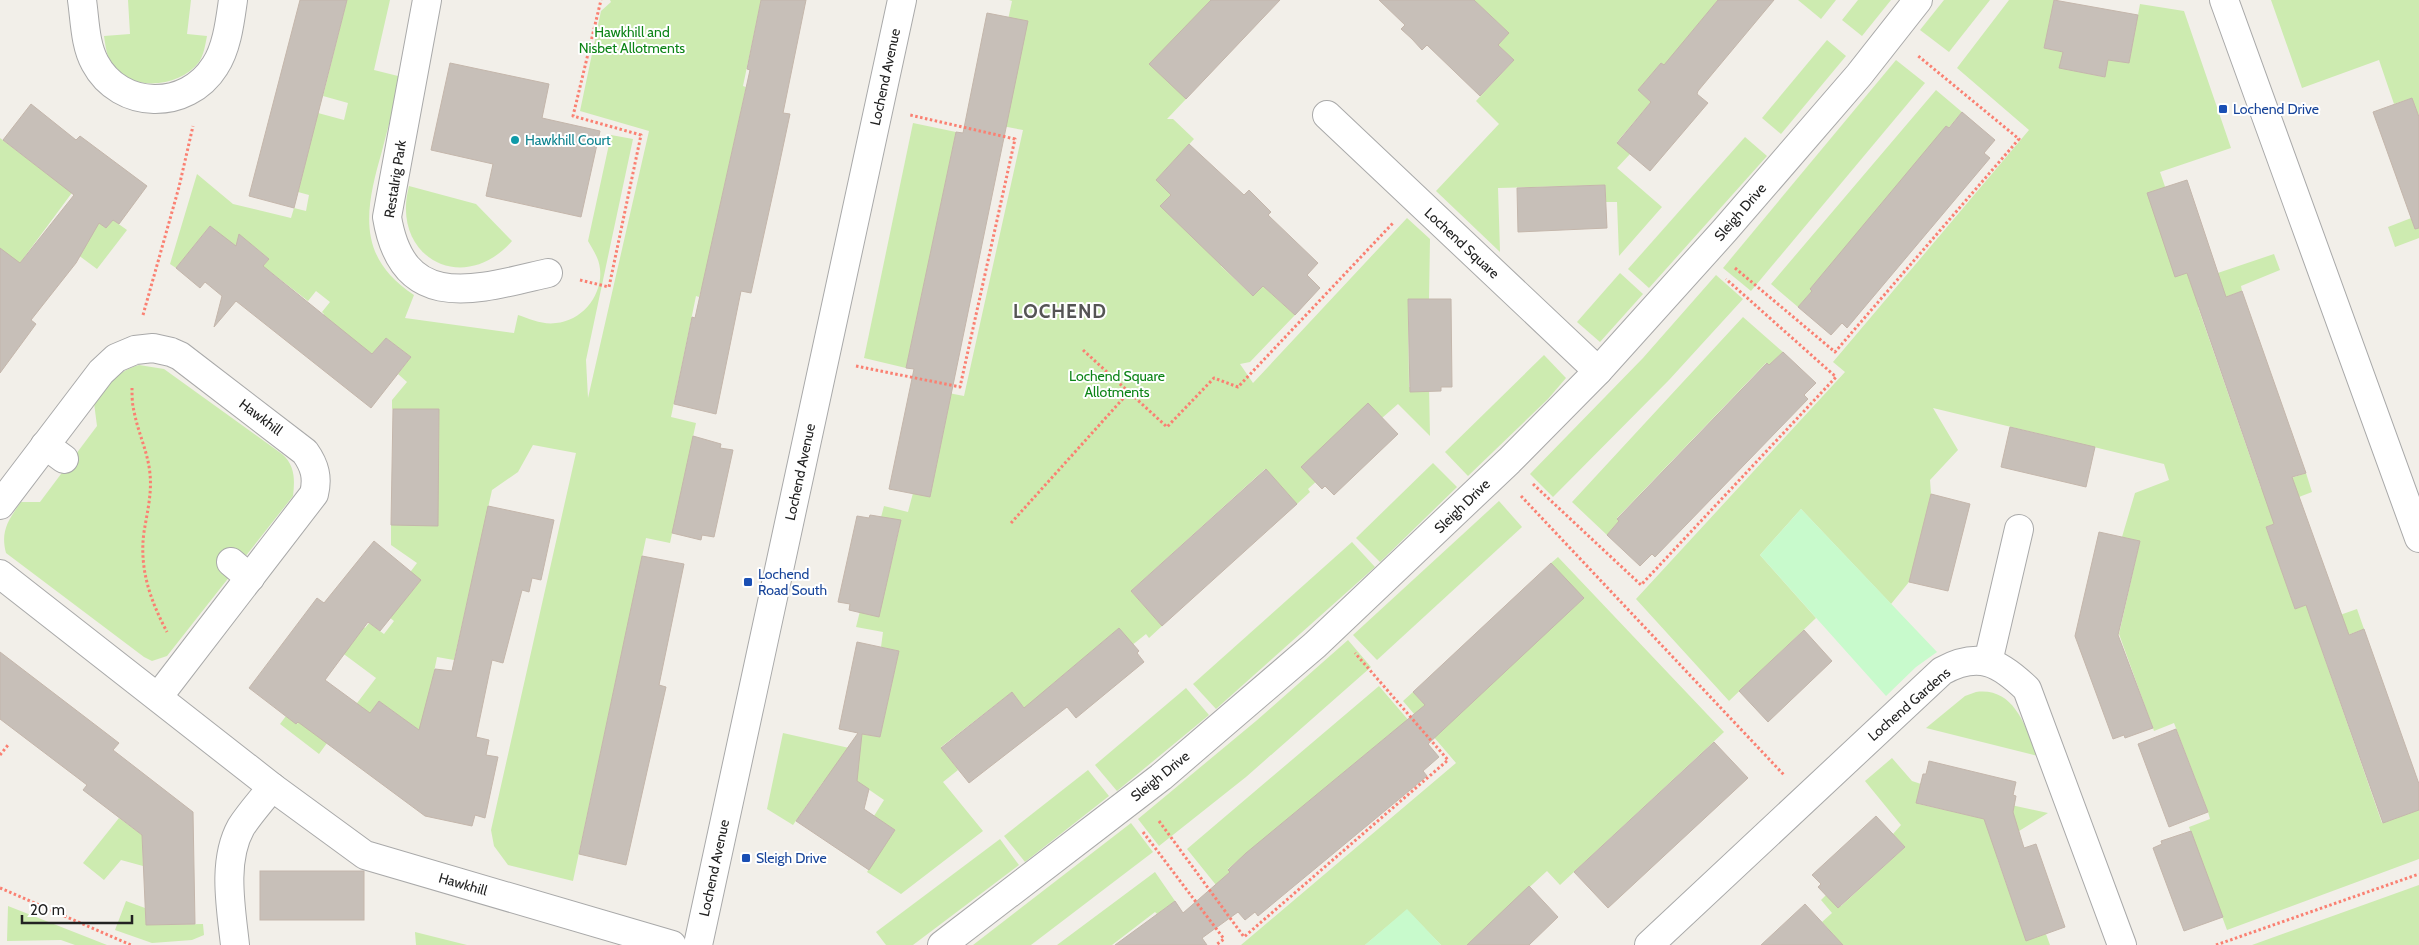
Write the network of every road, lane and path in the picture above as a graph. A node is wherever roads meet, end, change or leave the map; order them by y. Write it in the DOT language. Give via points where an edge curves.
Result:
graph roads {
  1 [pos="82,0"];
  2 [pos="428,0"];
  3 [pos="600,0"];
  4 [pos="902,0"];
  5 [pos="1918,0"];
  6 [pos="2224,0"];
  7 [pos="227,1"];
  8 [pos="1892,34"];
  9 [pos="203,81"];
  10 [pos="879,108"];
  11 [pos="1327,115"];
  12 [pos="1416,199"];
  13 [pos="1705,252"];
  14 [pos="548,273"];
  15 [pos="135,350"];
  16 [pos="1083,350"];
  17 [pos="824,360"];
  18 [pos="1598,371"];
  19 [pos="1129,392"];
  20 [pos="1504,466"];
  21 [pos="0,505"];
  22 [pos="1012,523"];
  23 [pos="2019,529"];
  24 [pos="2419,538"];
  25 [pos="0,574"];
  26 [pos="1334,628"];
  27 [pos="1988,662"];
  28 [pos="180,667"];
  29 [pos="158,697"];
  30 [pos="8,745"];
  31 [pos="0,755"];
  32 [pos="272,787"];
  33 [pos="1805,797"];
  34 [pos="1131,800"];
  35 [pos="2419,874"];
  36 [pos="0,888"];
  37 [pos="131,945"];
  38 [pos="235,945"];
  39 [pos="672,945"];
  40 [pos="698,945"];
  41 [pos="942,945"];
  42 [pos="1216,945"];
  43 [pos="1649,945"];
  44 [pos="2122,945"];
  45 [pos="2216,945"];
  1 -- 9 [label="street" via="90,54 104,76 118,89 137,97 161,100 185,93"];
  2 -- 14 [label="street, Restalrig Park" via="387,216 390,234 403,262 433,285 443,288 466,290"];
  3 -- 14 [label="path" via="573,116 641,135 609,287"];
  4 -- 10 [label="street, Lochend Avenue"];
  5 -- 8 [label="street, Sleigh Drive"];
  6 -- 24 [label="street"];
  7 -- 9 [label="street" via="220,58"];
  8 -- 13 [label="street, Sleigh Drive"];
  8 -- 13 [label="path" via="2019,139 1836,352"];
  9 -- 15 [label="path" via="179,187"];
  10 -- 17 [label="street, Lochend Avenue"];
  10 -- 17 [label="path" via="1015,139 960,386"];
  11 -- 12 [label="street, Lochend Square"];
  12 -- 18 [label="street, Lochend Square"];
  12 -- 19 [label="path" via="1238,387 1214,378 1167,427"];
  13 -- 18 [label="street, Sleigh Drive"];
  13 -- 20 [label="path" via="1836,377 1641,584"];
  15 -- 21 [label="street, Hawkhill" via="109,363 54,452"];
  15 -- 28 [label="path" via="131,381 133,410 150,476 144,565 149,594 174,645"];
  15 -- 28 [label="street, Hawkhill" via="153,348 180,356 306,452 316,475 314,494 240,570"];
  16 -- 19 [label="path"];
  17 -- 40 [label="street, Lochend Avenue"];
  18 -- 20 [label="street, Sleigh Drive"];
  19 -- 22 [label="path"];
  20 -- 26 [label="street, Sleigh Drive"];
  20 -- 33 [label="path"];
  23 -- 27 [label="street"];
  25 -- 29 [label="street, Hawkhill"];
  26 -- 34 [label="street, Sleigh Drive"];
  26 -- 34 [label="path" via="1448,760 1244,937"];
  27 -- 33 [label="street, Lochend Gardens" via="1965,662 1942,671"];
  27 -- 44 [label="street, Lochend Gardens" via="2008,670 2027,688"];
  28 -- 29 [label="street, Hawkhill"];
  29 -- 32 [label="street, Hawkhill"];
  30 -- 31 [label="path"];
  32 -- 38 [label="street" via="241,828 232,851 231,902"];
  32 -- 39 [label="street, Hawkhill" via="365,855"];
  33 -- 43 [label="street, Lochend Gardens"];
  34 -- 41 [label="street, Sleigh Drive"];
  34 -- 42 [label="path" via="1224,939"];
  35 -- 45 [label="path"];
  36 -- 37 [label="path"];
}
